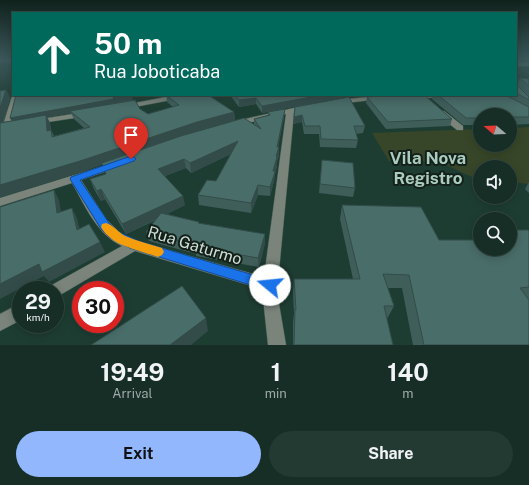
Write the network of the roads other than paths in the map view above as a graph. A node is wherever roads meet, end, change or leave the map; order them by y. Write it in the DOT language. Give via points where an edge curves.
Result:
graph roads {
  1 [pos="15,96"];
  2 [pos="177,96"];
  3 [pos="421,96"];
  4 [pos="400,97"];
  5 [pos="156,98"];
  6 [pos="387,98"];
  7 [pos="329,103"];
  8 [pos="318,105"];
  9 [pos="113,109"];
  10 [pos="290,111"];
  11 [pos="90,113"];
  12 [pos="29,124"];
  13 [pos="227,126"];
  14 [pos="7,128"];
  15 [pos="460,128"];
  16 [pos="127,161"];
  17 [pos="74,179"];
  18 [pos="0,202"];
  19 [pos="134,245"];
  20 [pos="270,285"];
  21 [pos="64,286"];
  22 [pos="12,316"];
  23 [pos="0,323"];
  24 [pos="277,345"];
  1 -- 14 [label="street"];
  2 -- 5 [label="street"];
  3 -- 4 [label="street"];
  3 -- 15 [label="street"];
  5 -- 9 [label="street"];
  6 -- 7 [label="street"];
  8 -- 10 [label="street"];
  10 -- 13 [label="street"];
  10 -- 20 [label="street"];
  11 -- 12 [label="street"];
  16 -- 17 [label="street"];
  17 -- 18 [label="street"];
  17 -- 19 [label="street, Rua Gaturmo" via="105,226 113,234"];
  19 -- 20 [label="street, Rua Gaturmo"];
  19 -- 21 [label="street"];
  20 -- 24 [label="street"];
  22 -- 23 [label="street"];
}
